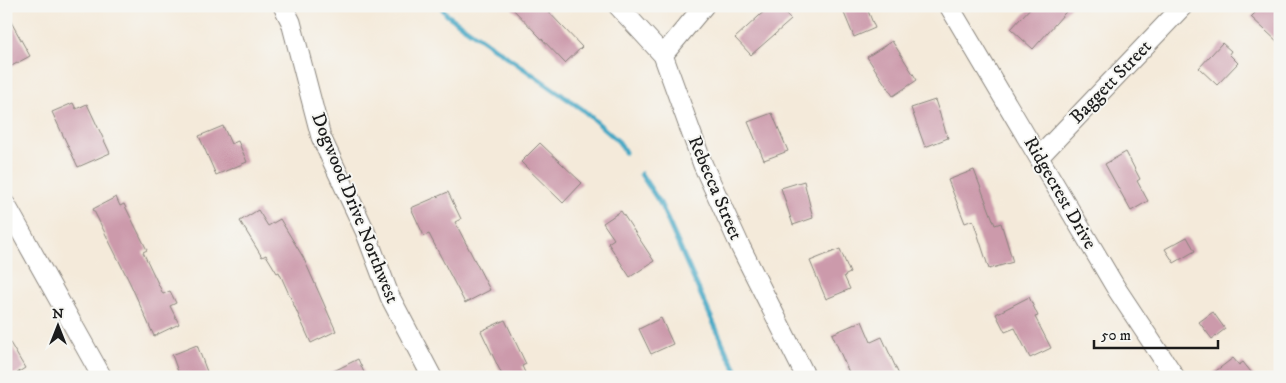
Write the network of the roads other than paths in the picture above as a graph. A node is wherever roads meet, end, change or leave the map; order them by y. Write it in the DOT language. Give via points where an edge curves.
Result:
graph roads {
  1 [pos="283,6"];
  2 [pos="618,6"];
  3 [pos="704,6"];
  4 [pos="949,6"];
  5 [pos="1183,6"];
  6 [pos="663,55"];
  7 [pos="1039,157"];
  8 [pos="6,205"];
  9 [pos="102,377"];
  10 [pos="432,377"];
  11 [pos="806,377"];
  12 [pos="1175,377"];
  1 -- 10 [label="street, Dogwood Drive Northwest" via="291,22 321,137 365,231 390,297"];
  2 -- 6 [label="street, Rebecca Street"];
  3 -- 6 [label="street"];
  4 -- 7 [label="street, Ridgecrest Drive"];
  5 -- 7 [label="street, Baggett Street"];
  6 -- 11 [label="street, Rebecca Street" via="703,165"];
  7 -- 12 [label="street, Ridgecrest Drive" via="1116,288"];
  8 -- 9 [label="street"];
}
